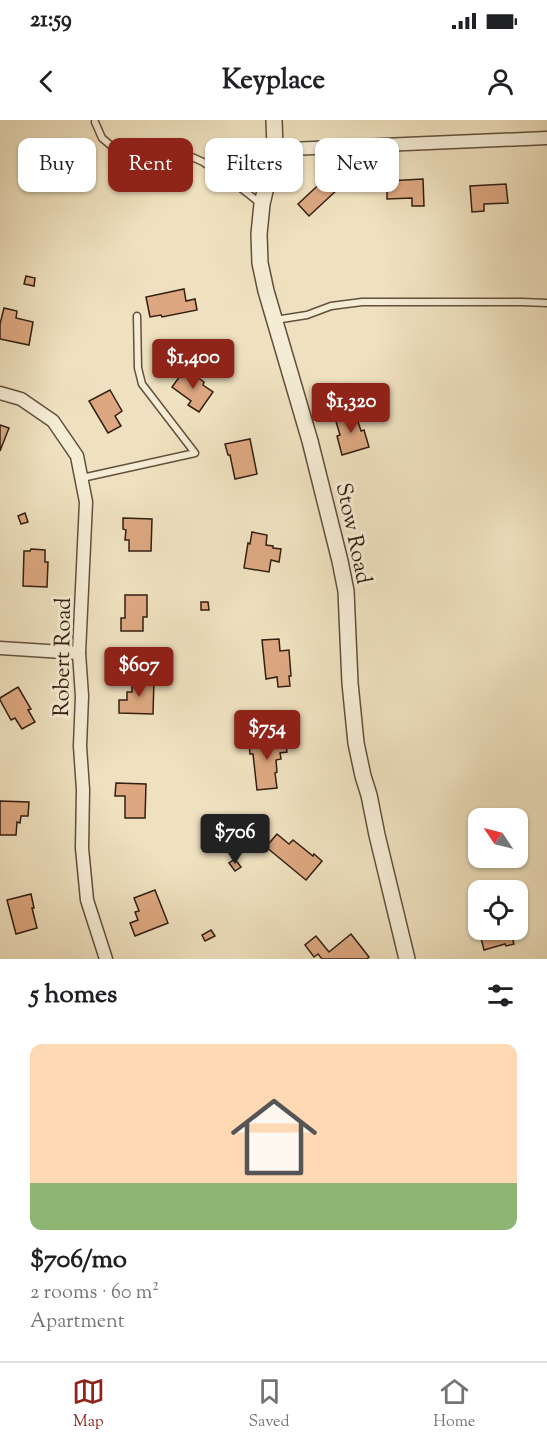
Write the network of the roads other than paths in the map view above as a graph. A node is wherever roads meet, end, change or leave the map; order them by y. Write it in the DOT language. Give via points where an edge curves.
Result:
graph roads {
  1 [pos="274,120"];
  2 [pos="96,122"];
  3 [pos="275,138"];
  4 [pos="547,138"];
  5 [pos="303,149"];
  6 [pos="264,192"];
  7 [pos="261,204"];
  8 [pos="547,303"];
  9 [pos="137,316"];
  10 [pos="275,320"];
  11 [pos="0,393"];
  12 [pos="82,478"];
  13 [pos="0,648"];
  14 [pos="79,653"];
  15 [pos="106,959"];
  16 [pos="407,959"];
  1 -- 3 [label="street, Stow Road"];
  2 -- 7 [label="lane" via="102,138 115,149 132,154 181,152 203,162"];
  4 -- 5 [label="street"];
  6 -- 7 [label="street, Stow Road"];
  7 -- 10 [label="street, Stow Road" via="260,263"];
  8 -- 10 [label="lane" via="362,302"];
  9 -- 12 [label="lane" via="142,384 195,453"];
  10 -- 16 [label="street, Stow Road" via="340,561 346,591 356,743"];
  11 -- 12 [label="street, Robert Road" via="21,399 53,421 78,456"];
  12 -- 14 [label="street, Robert Road" via="86,502"];
  13 -- 14 [label="street"];
  14 -- 15 [label="street, Robert Road" via="82,848 87,900"];
}
